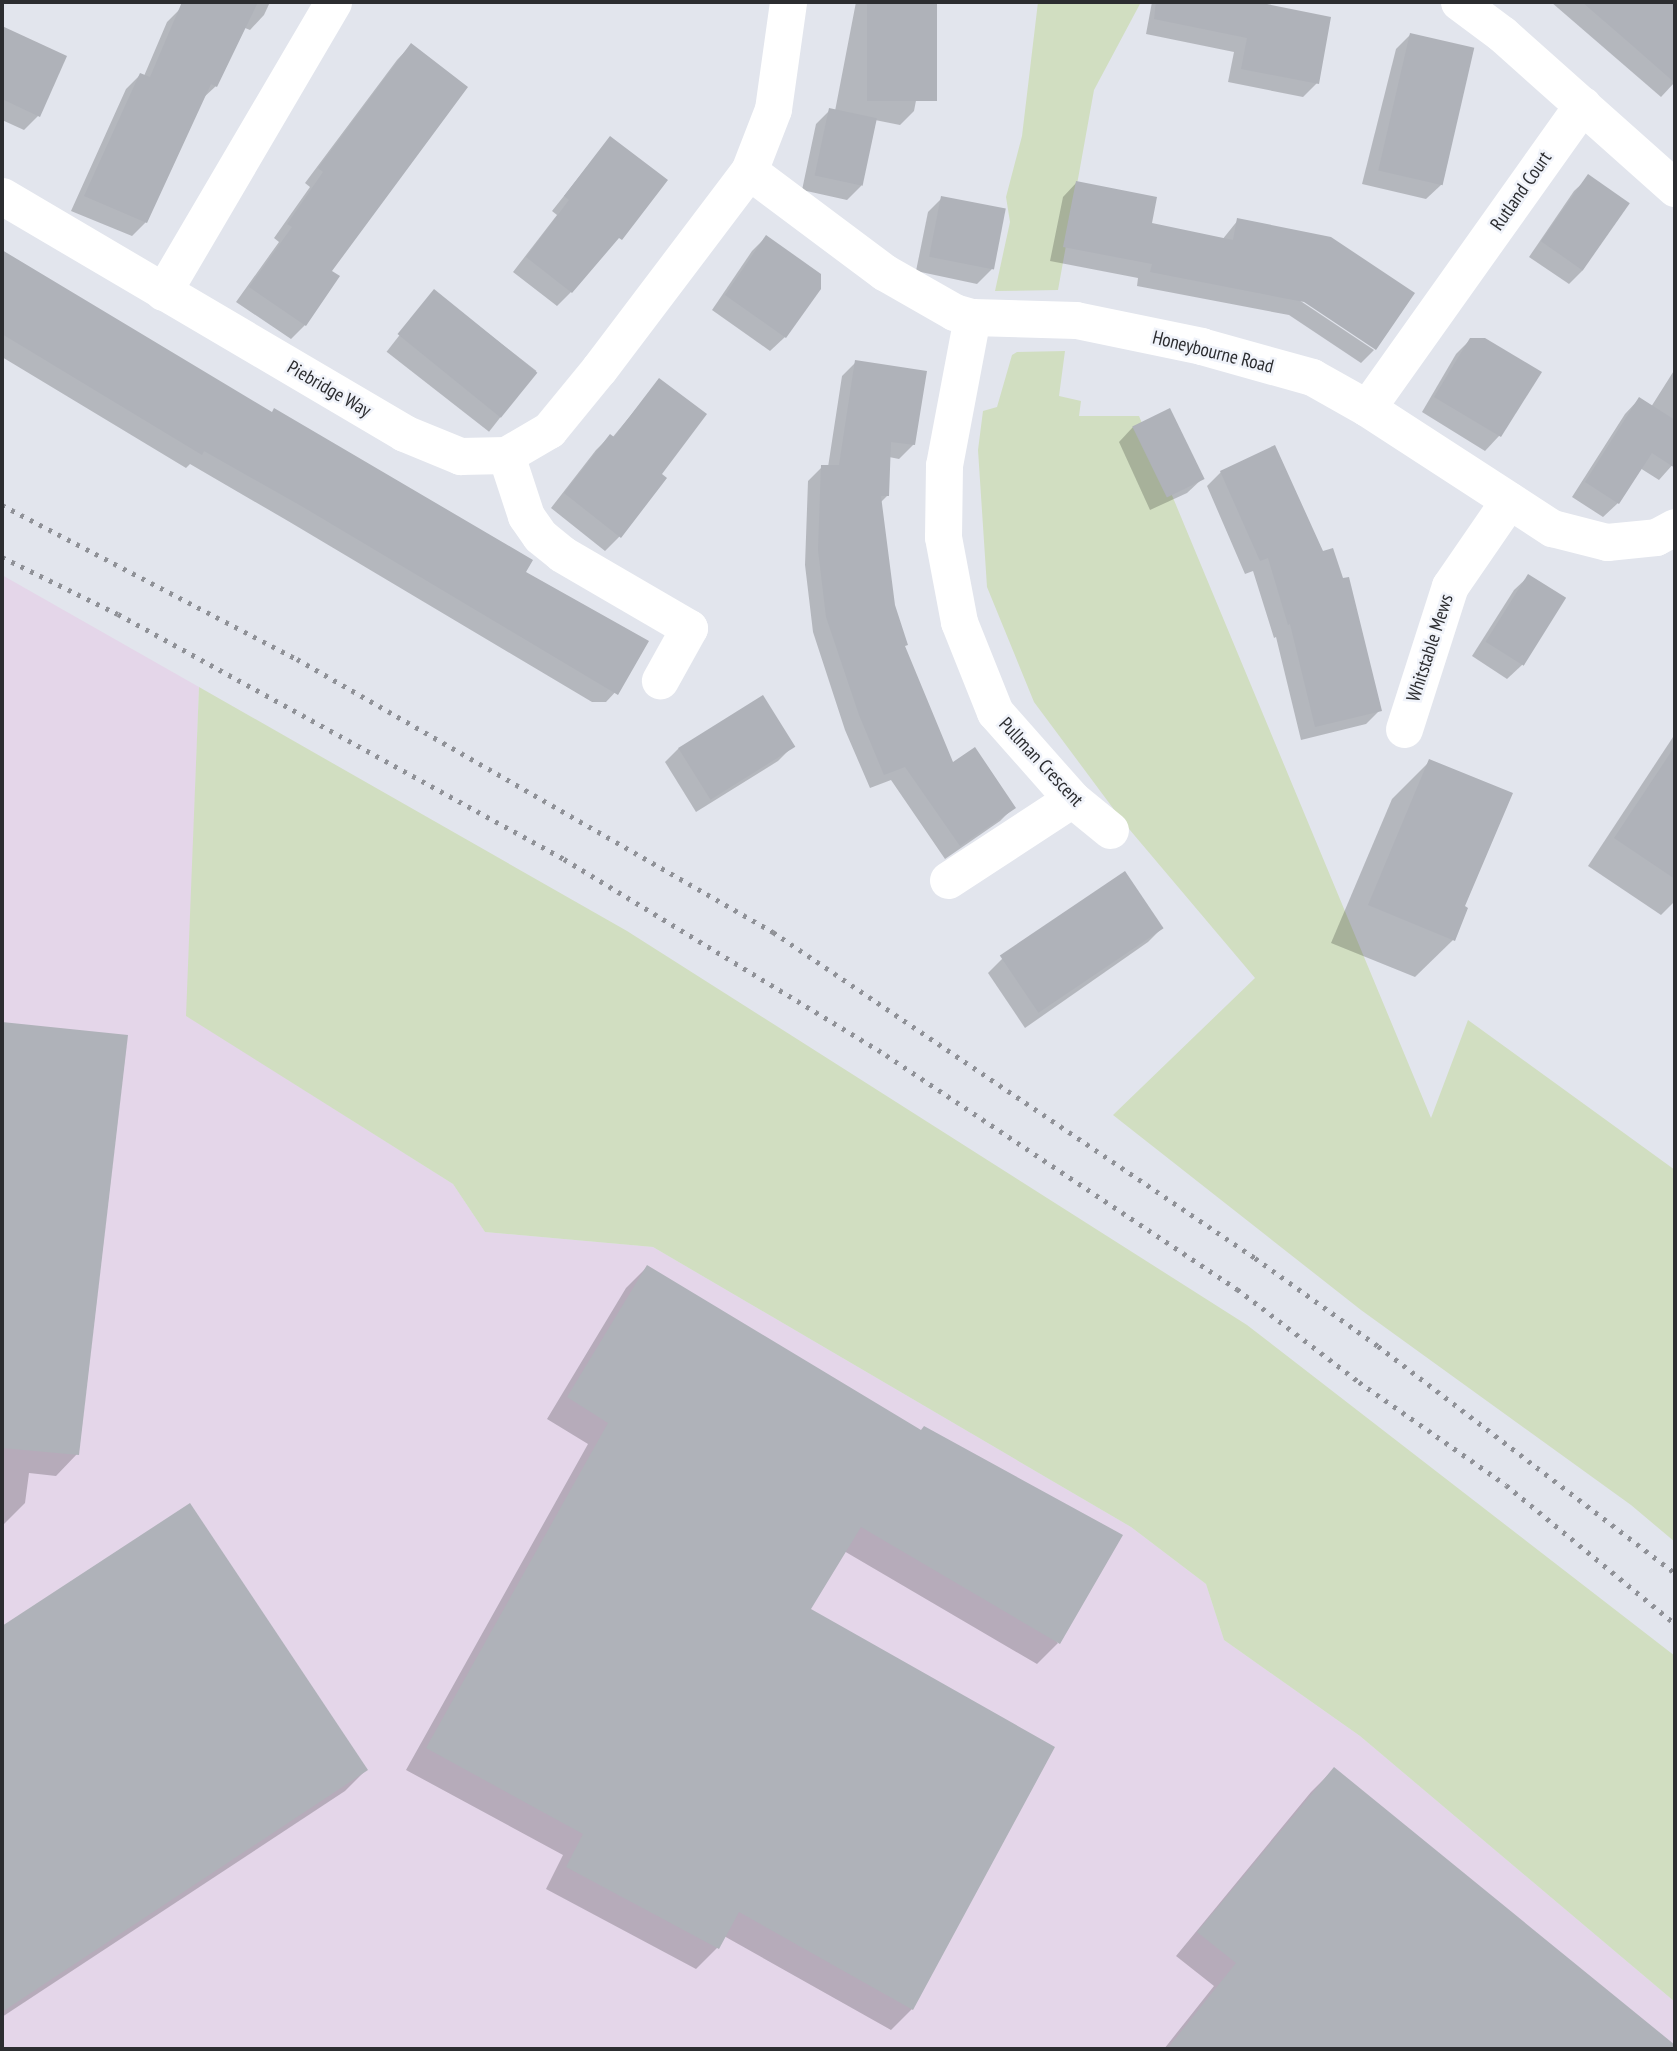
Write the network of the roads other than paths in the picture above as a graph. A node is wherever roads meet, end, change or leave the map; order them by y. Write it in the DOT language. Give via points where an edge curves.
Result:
graph roads {
  1 [pos="333,2"];
  2 [pos="788,2"];
  3 [pos="1459,2"];
  4 [pos="1582,105"];
  5 [pos="749,171"];
  6 [pos="1675,188"];
  7 [pos="2,197"];
  8 [pos="163,292"];
  9 [pos="972,317"];
  10 [pos="1367,408"];
  11 [pos="506,455"];
  12 [pos="1509,500"];
  13 [pos="1675,527"];
  14 [pos="660,680"];
  15 [pos="1404,729"];
  16 [pos="1072,799"];
  17 [pos="1110,830"];
  18 [pos="947,880"];
  1 -- 8 [label="street"];
  2 -- 5 [label="street, Piebridge Way" via="773,109"];
  3 -- 4 [label="street"];
  4 -- 6 [label="street"];
  4 -- 10 [label="street, Rutland Court"];
  5 -- 9 [label="street, Honeybourne Road" via="884,272 954,313"];
  5 -- 11 [label="street, Piebridge Way" via="549,429"];
  7 -- 8 [label="street, Piebridge Way"];
  8 -- 11 [label="street, Piebridge Way" via="404,433 460,456"];
  9 -- 10 [label="street, Honeybourne Road" via="1076,320 1201,346 1312,377"];
  9 -- 16 [label="street, Pullman Crescent" via="944,465 943,537 959,622 995,712"];
  10 -- 12 [label="street, Honeybourne Road"];
  11 -- 14 [label="street" via="526,516 540,536 562,554 689,628"];
  12 -- 13 [label="street, Honeybourne Road" via="1552,528 1607,542 1656,537"];
  12 -- 15 [label="street, Whitstable Mews" via="1450,586"];
  16 -- 17 [label="street, Pullman Crescent"];
  16 -- 18 [label="street"];
}
